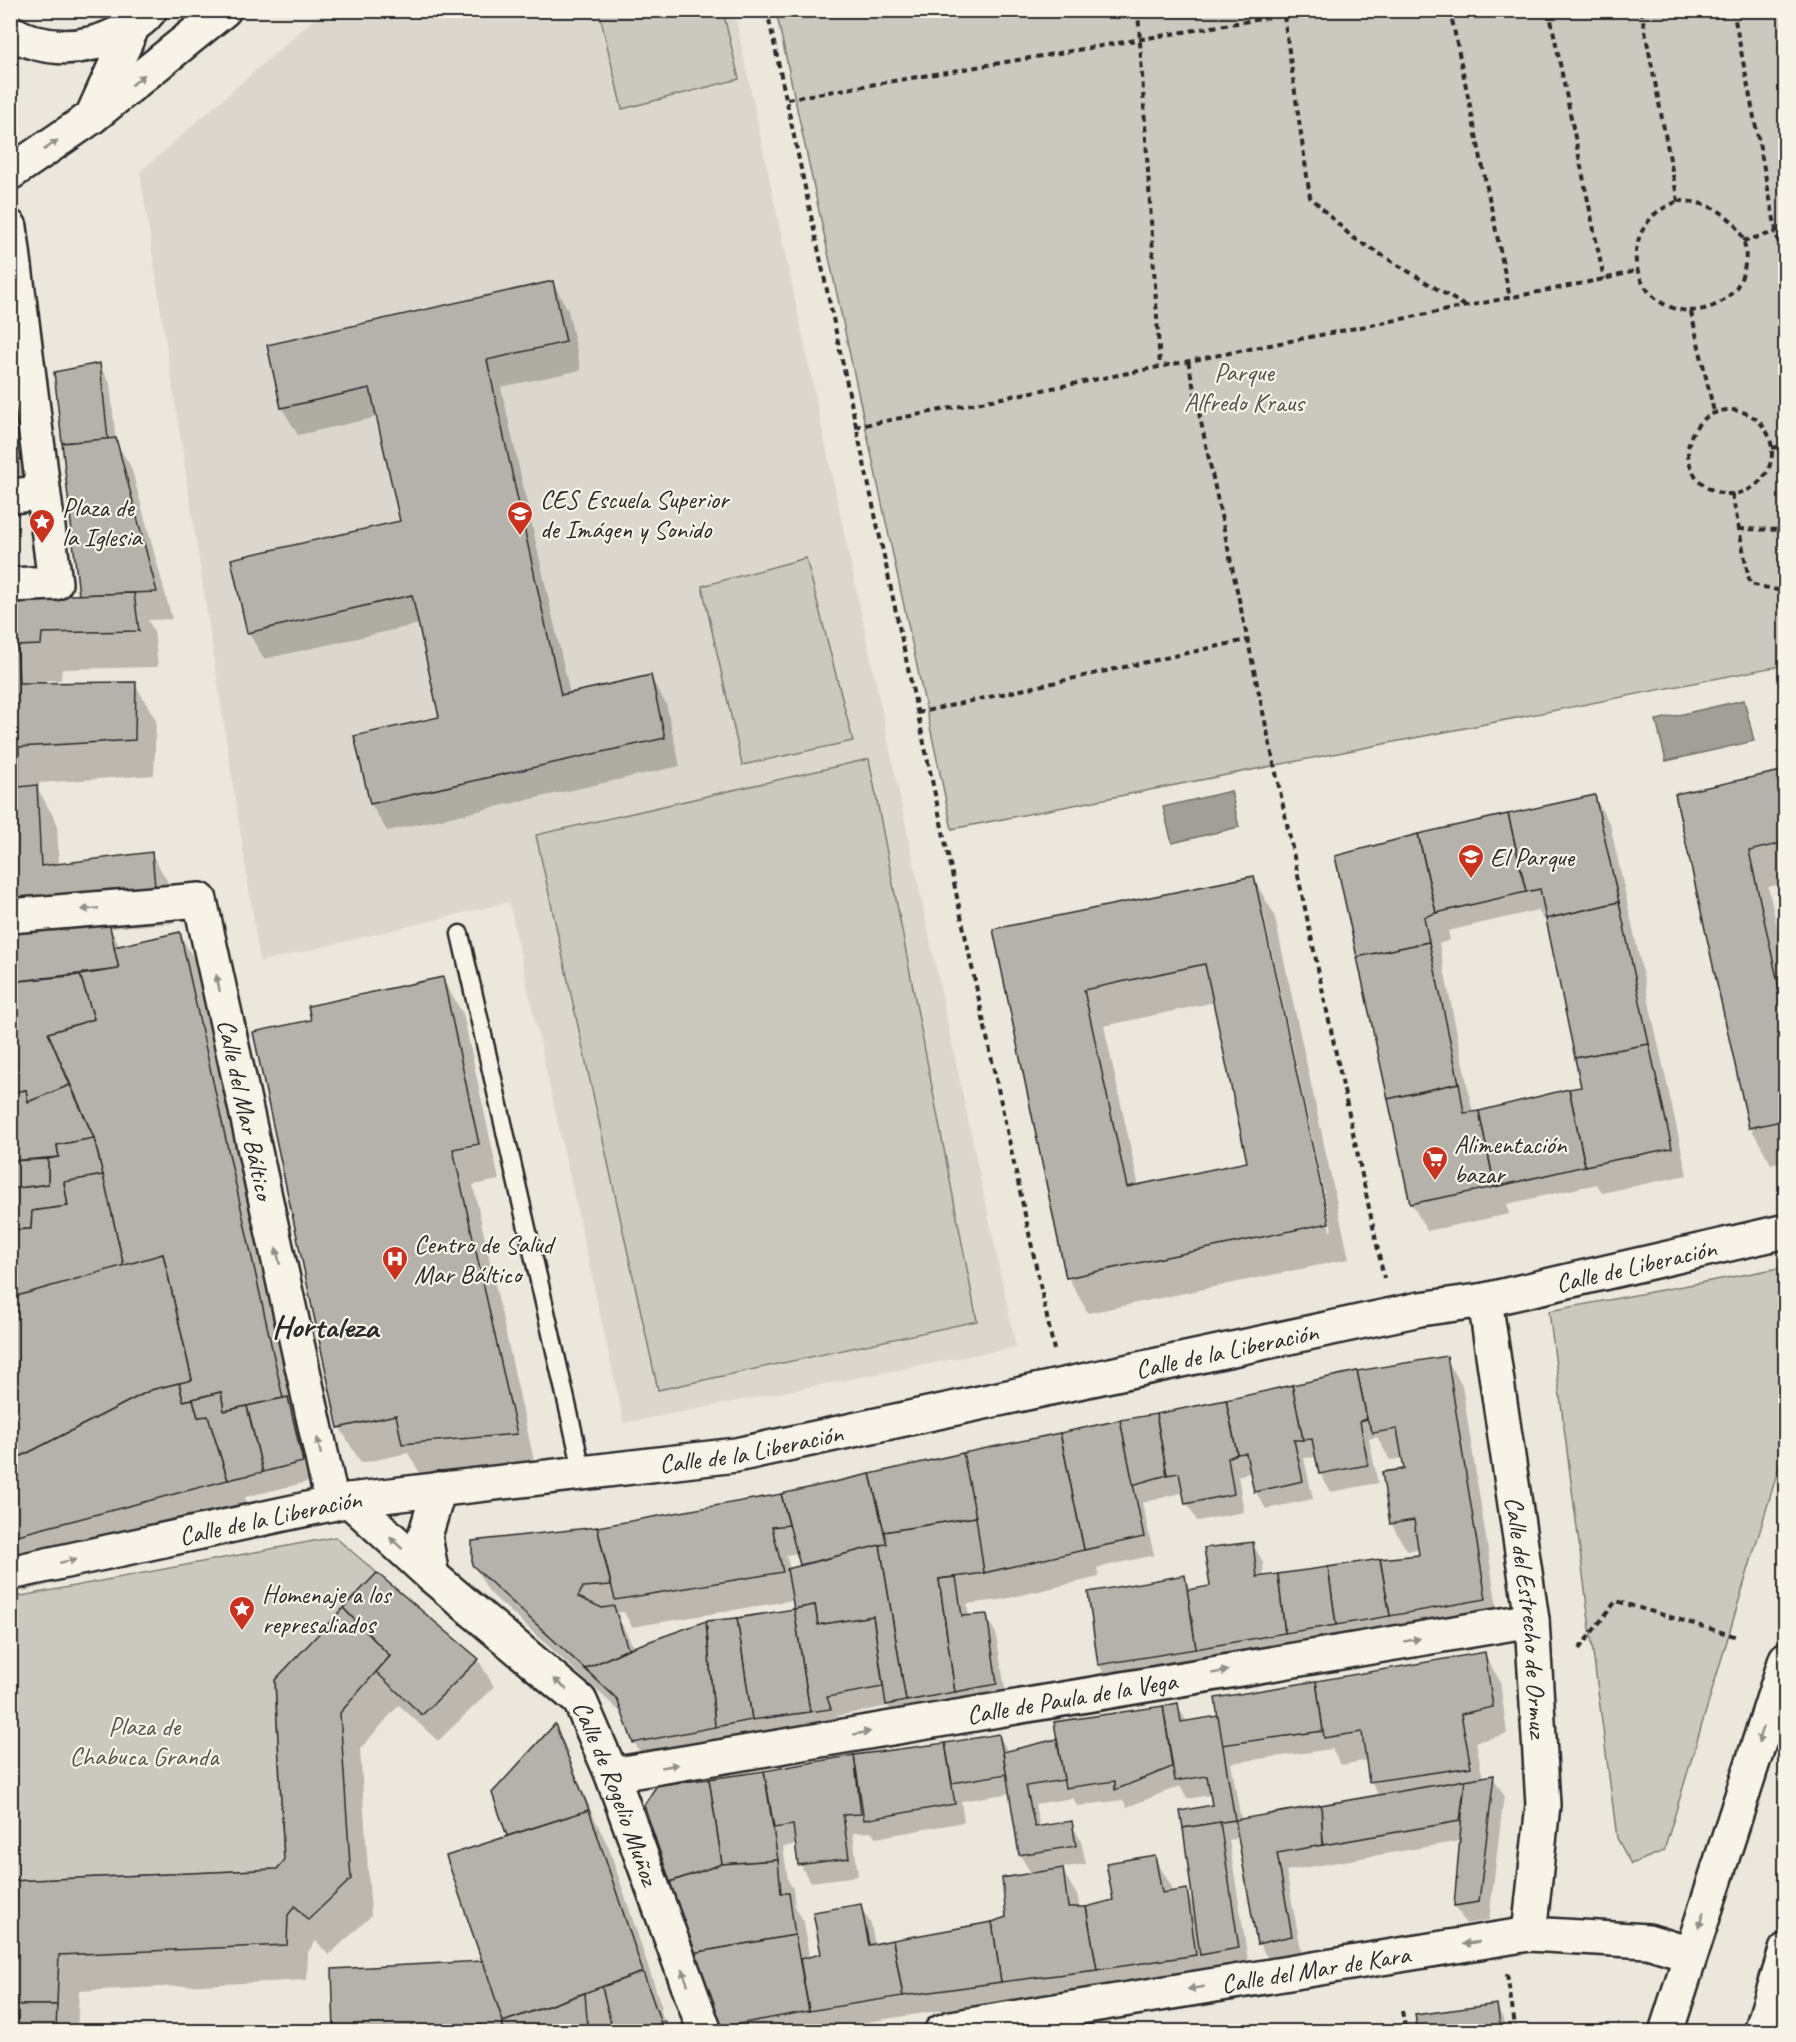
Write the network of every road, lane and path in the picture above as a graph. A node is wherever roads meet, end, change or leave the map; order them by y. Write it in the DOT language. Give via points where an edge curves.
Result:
graph roads {
  1 [pos="224,10"];
  2 [pos="767,10"];
  3 [pos="1137,10"];
  4 [pos="1314,10"];
  5 [pos="1450,10"];
  6 [pos="1549,10"];
  7 [pos="1641,10"];
  8 [pos="1733,10"];
  9 [pos="150,15"];
  10 [pos="1284,16"];
  11 [pos="10,32"];
  12 [pos="1139,38"];
  13 [pos="787,99"];
  14 [pos="92,117"];
  15 [pos="10,173"];
  16 [pos="1678,201"];
  17 [pos="10,227"];
  18 [pos="1776,232"];
  19 [pos="1743,242"];
  20 [pos="1635,271"];
  21 [pos="1604,279"];
  22 [pos="1785,281"];
  23 [pos="1510,298"];
  24 [pos="1466,306"];
  25 [pos="1691,312"];
  26 [pos="1188,361"];
  27 [pos="1160,366"];
  28 [pos="1714,412"];
  29 [pos="855,427"];
  30 [pos="1785,445"];
  31 [pos="1772,448"];
  32 [pos="43,493"];
  33 [pos="1732,494"];
  34 [pos="10,496"];
  35 [pos="1739,528"];
  36 [pos="1785,530"];
  37 [pos="10,585"];
  38 [pos="1785,592"];
  39 [pos="1246,640"];
  40 [pos="916,713"];
  41 [pos="10,916"];
  42 [pos="460,934"];
  43 [pos="1785,1232"];
  44 [pos="1485,1300"];
  45 [pos="1391,1316"];
  46 [pos="1062,1386"];
  47 [pos="583,1474"];
  48 [pos="439,1489"];
  49 [pos="340,1502"];
  50 [pos="10,1573"];
  51 [pos="432,1576"];
  52 [pos="1532,1620"];
  53 [pos="1738,1637"];
  54 [pos="1579,1649"];
  55 [pos="1785,1659"];
  56 [pos="612,1775"];
  57 [pos="1529,1934"];
  58 [pos="1690,1954"];
  59 [pos="1784,1958"];
  60 [pos="1506,1967"];
  61 [pos="1402,2011"];
  62 [pos="705,2031"];
  63 [pos="941,2031"];
  64 [pos="1406,2031"];
  65 [pos="1516,2031"];
  66 [pos="1666,2031"];
  67 [pos="1761,2031"];
  14 -- 1 [label="street, one-way"];
  2 -- 13 [label="path"];
  3 -- 12 [label="path"];
  4 -- 10 [label="path"];
  5 -- 23 [label="path"];
  6 -- 21 [label="path"];
  7 -- 16 [label="path"];
  8 -- 18 [label="path"];
  9 -- 11 [label="street" via="100,43 63,49 26,41"];
  9 -- 14 [label="street"];
  10 -- 12 [label="path"];
  10 -- 24 [label="path" via="1310,197 1352,237"];
  12 -- 13 [label="path"];
  12 -- 27 [label="path"];
  13 -- 29 [label="path"];
  15 -- 14 [label="street, one-way"];
  16 -- 19 [label="path" via="1706,203 1721,211 1735,224"];
  16 -- 20 [label="path" via="1655,214 1639,236"];
  17 -- 32 [label="street"];
  18 -- 19 [label="path"];
  18 -- 22 [label="path"];
  19 -- 25 [label="path" via="1742,277 1732,293 1710,309"];
  20 -- 21 [label="path"];
  20 -- 25 [label="path" via="1659,303"];
  21 -- 23 [label="path"];
  23 -- 24 [label="path"];
  24 -- 26 [label="path"];
  25 -- 28 [label="path"];
  26 -- 27 [label="path"];
  26 -- 39 [label="path"];
  27 -- 29 [label="path"];
  28 -- 31 [label="path" via="1740,411 1753,416 1769,436"];
  28 -- 33 [label="path" via="1693,431 1688,459 1701,484 1714,492"];
  29 -- 40 [label="path"];
  30 -- 31 [label="path"];
  31 -- 33 [label="path" via="1765,476 1755,487"];
  32 -- 34 [label="street"];
  32 -- 37 [label="street" via="55,583"];
  33 -- 35 [label="path"];
  35 -- 36 [label="path"];
  35 -- 38 [label="path" via="1750,584"];
  39 -- 40 [label="path"];
  39 -- 45 [label="path"];
  40 -- 46 [label="path"];
  49 -- 41 [label="street, Calle del Mar Báltico, one-way" via="200,900"];
  42 -- 47 [label="lane"];
  43 -- 44 [label="street, Calle de Liberación"];
  44 -- 45 [label="street, Calle de la Liberación"];
  44 -- 52 [label="street, Calle del Estrecho de Ormuz"];
  45 -- 46 [label="street, Calle de la Liberación"];
  46 -- 47 [label="street, Calle de la Liberación" via="736,1455"];
  47 -- 48 [label="street, Calle de la Liberación"];
  48 -- 49 [label="street, Calle de la Liberación"];
  48 -- 51 [label="street" via="425,1536"];
  50 -- 49 [label="street, Calle de la Liberación, one-way"];
  51 -- 49 [label="street, Calle de Rogelio Muñoz, one-way"];
  56 -- 51 [label="street, Calle de Rogelio Muñoz, one-way" via="580,1701"];
  56 -- 52 [label="street, Calle de Paula de la Vega, one-way"];
  52 -- 57 [label="street, Calle del Estrecho de Ormuz" via="1543,1805"];
  53 -- 54 [label="path" via="1616,1601"];
  55 -- 58 [label="street, one-way"];
  62 -- 56 [label="street, Calle de Rogelio Muñoz, one-way"];
  57 -- 58 [label="street, Calle del Mar de Kara" via="1648,1941"];
  57 -- 63 [label="street, Calle del Mar de Kara, one-way"];
  58 -- 66 [label="street"];
  59 -- 67 [label="street"];
  60 -- 65 [label="path"];
  61 -- 64 [label="path"];
}
